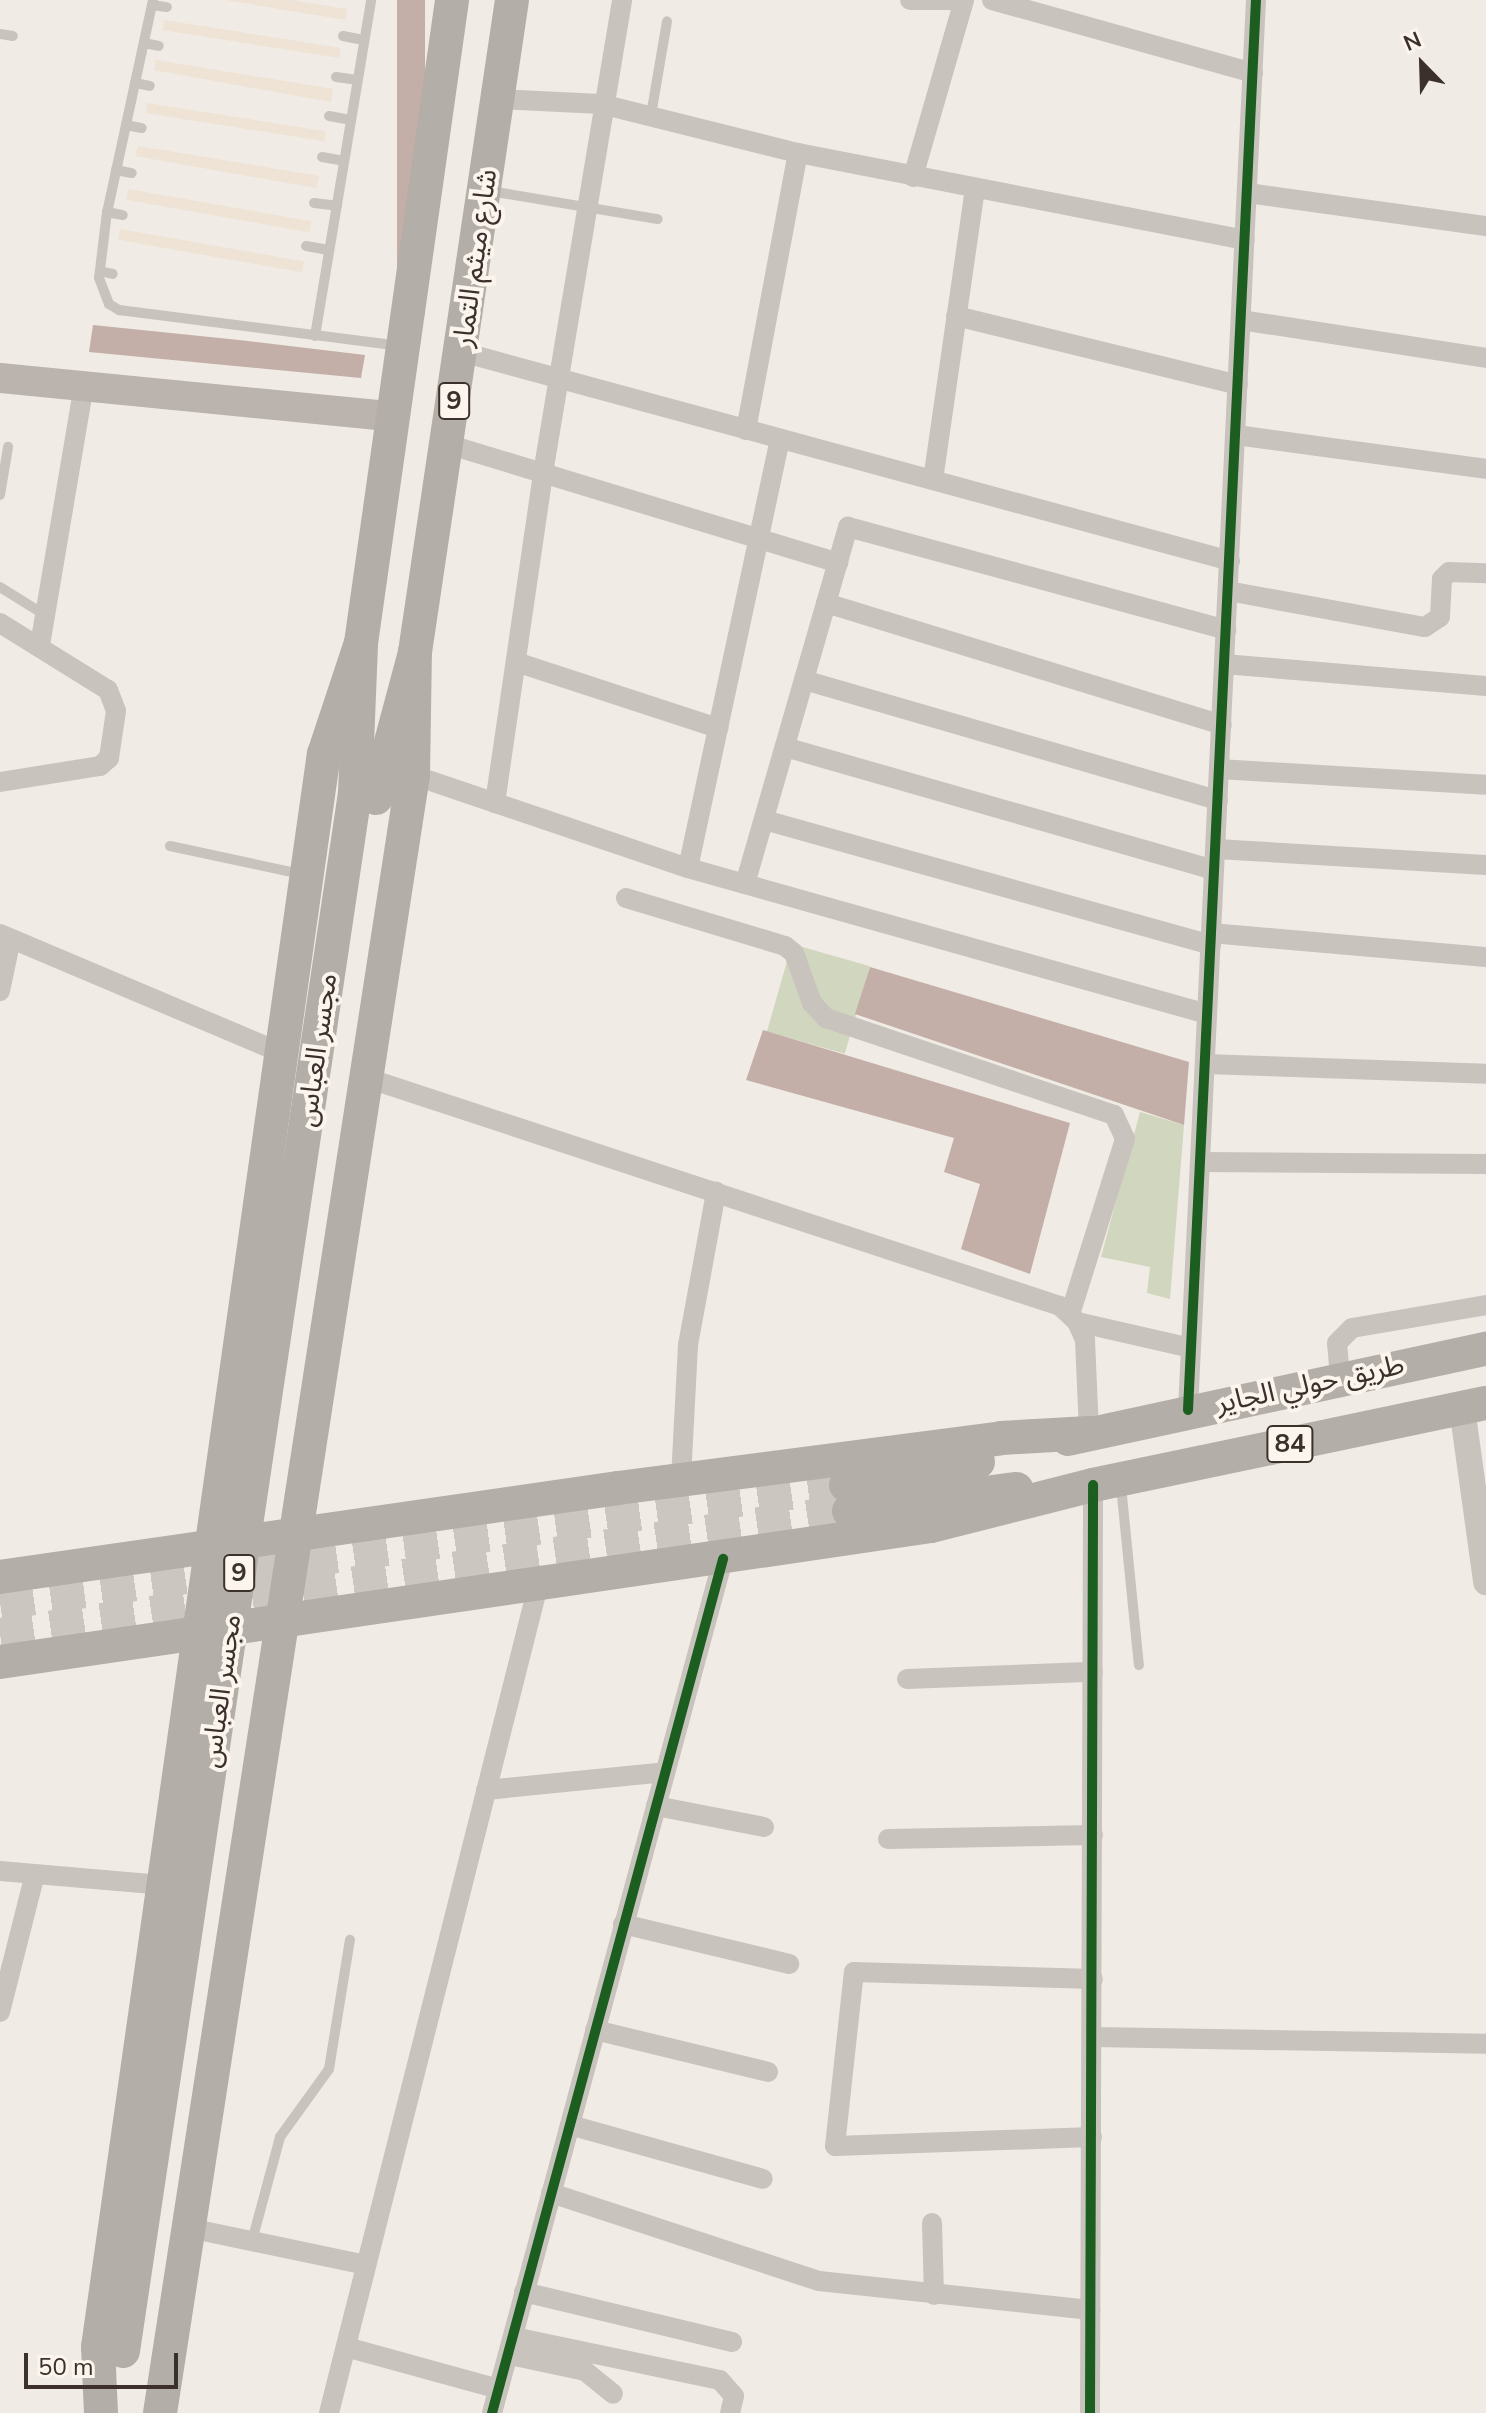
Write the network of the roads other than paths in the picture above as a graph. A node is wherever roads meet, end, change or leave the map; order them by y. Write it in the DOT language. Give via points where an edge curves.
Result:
graph roads {
  1 [pos="371,0"];
  2 [pos="452,0"];
  3 [pos="512,0"];
  4 [pos="622,0"];
  5 [pos="951,0"];
  6 [pos="964,0"];
  7 [pos="992,0"];
  8 [pos="1256,0"];
  9 [pos="917,1"];
  10 [pos="153,2"];
  11 [pos="167,7"];
  12 [pos="667,21"];
  13 [pos="0,34"];
  14 [pos="13,36"];
  15 [pos="343,36"];
  16 [pos="364,40"];
  17 [pos="144,43"];
  18 [pos="159,46"];
  19 [pos="1253,73"];
  20 [pos="336,77"];
  21 [pos="357,80"];
  22 [pos="135,83"];
  23 [pos="150,86"];
  24 [pos="497,99"];
  25 [pos="601,104"];
  26 [pos="651,115"];
  27 [pos="329,116"];
  28 [pos="351,120"];
  29 [pos="126,125"];
  30 [pos="142,128"];
  31 [pos="798,153"];
  32 [pos="322,157"];
  33 [pos="344,161"];
  34 [pos="116,170"];
  35 [pos="132,173"];
  36 [pos="913,177"];
  37 [pos="975,189"];
  38 [pos="484,190"];
  39 [pos="1247,193"];
  40 [pos="314,203"];
  41 [pos="337,206"];
  42 [pos="585,206"];
  43 [pos="107,212"];
  44 [pos="123,215"];
  45 [pos="658,219"];
  46 [pos="1486,226"];
  47 [pos="1245,240"];
  48 [pos="306,246"];
  49 [pos="329,250"];
  50 [pos="100,271"];
  51 [pos="113,274"];
  52 [pos="956,316"];
  53 [pos="1241,320"];
  54 [pos="315,336"];
  55 [pos="401,346"];
  56 [pos="462,352"];
  57 [pos="1486,358"];
  58 [pos="0,378"];
  59 [pos="559,378"];
  60 [pos="1238,385"];
  61 [pos="84,386"];
  62 [pos="390,416"];
  63 [pos="746,430"];
  64 [pos="1236,435"];
  65 [pos="780,439"];
  66 [pos="447,444"];
  67 [pos="8,447"];
  68 [pos="1486,469"];
  69 [pos="543,473"];
  70 [pos="933,480"];
  71 [pos="0,495"];
  72 [pos="759,539"];
  73 [pos="1230,561"];
  74 [pos="838,563"];
  75 [pos="1486,573"];
  76 [pos="0,587"];
  77 [pos="1228,591"];
  78 [pos="826,603"];
  79 [pos="45,615"];
  80 [pos="0,623"];
  81 [pos="1226,630"];
  82 [pos="361,643"];
  83 [pos="40,645"];
  84 [pos="415,652"];
  85 [pos="516,662"];
  86 [pos="1224,664"];
  87 [pos="804,680"];
  88 [pos="1486,686"];
  89 [pos="1222,725"];
  90 [pos="718,728"];
  91 [pos="785,747"];
  92 [pos="1219,769"];
  93 [pos="413,775"];
  94 [pos="0,782"];
  95 [pos="1486,785"];
  96 [pos="366,796"];
  97 [pos="1218,800"];
  98 [pos="495,803"];
  99 [pos="764,820"];
  100 [pos="170,846"];
  101 [pos="1216,849"];
  102 [pos="1486,865"];
  103 [pos="688,868"];
  104 [pos="1214,870"];
  105 [pos="307,875"];
  106 [pos="745,884"];
  107 [pos="626,898"];
  108 [pos="5,936"];
  109 [pos="1211,939"];
  110 [pos="1486,957"];
  111 [pos="0,991"];
  112 [pos="1207,1014"];
  113 [pos="282,1053"];
  114 [pos="1205,1064"];
  115 [pos="1486,1074"];
  116 [pos="367,1078"];
  117 [pos="1200,1162"];
  118 [pos="1486,1164"];
  119 [pos="716,1192"];
  120 [pos="1486,1305"];
  121 [pos="1073,1318"];
  122 [pos="1191,1348"];
  123 [pos="1486,1349"];
  124 [pos="1340,1377"];
  125 [pos="1474,1406"];
  126 [pos="1188,1410"];
  127 [pos="1089,1433"];
  128 [pos="308,1456"];
  129 [pos="224,1461"];
  130 [pos="681,1479"];
  131 [pos="1107,1483"];
  132 [pos="368,1523"];
  133 [pos="296,1533"];
  134 [pos="212,1545"];
  135 [pos="124,1558"];
  136 [pos="723,1559"];
  137 [pos="0,1577"];
  138 [pos="1486,1582"];
  139 [pos="538,1586"];
  140 [pos="350,1613"];
  141 [pos="283,1623"];
  142 [pos="199,1635"];
  143 [pos="136,1644"];
  144 [pos="0,1662"];
  145 [pos="1139,1665"];
  146 [pos="1093,1672"];
  147 [pos="907,1679"];
  148 [pos="192,1682"];
  149 [pos="273,1684"];
  150 [pos="665,1772"];
  151 [pos="486,1790"];
  152 [pos="656,1806"];
  153 [pos="764,1827"];
  154 [pos="1093,1835"];
  155 [pos="888,1839"];
  156 [pos="0,1871"];
  157 [pos="35,1874"];
  158 [pos="164,1885"];
  159 [pos="623,1924"];
  160 [pos="350,1940"];
  161 [pos="789,1964"];
  162 [pos="1093,1979"];
  163 [pos="0,2012"];
  164 [pos="595,2030"];
  165 [pos="1093,2037"];
  166 [pos="1486,2044"];
  167 [pos="768,2072"];
  168 [pos="570,2125"];
  169 [pos="1092,2137"];
  170 [pos="763,2179"];
  171 [pos="551,2193"];
  172 [pos="932,2223"];
  173 [pos="189,2228"];
  174 [pos="252,2241"];
  175 [pos="366,2265"];
  176 [pos="524,2292"];
  177 [pos="934,2295"];
  178 [pos="1090,2310"];
  179 [pos="732,2342"];
  180 [pos="512,2346"];
  181 [pos="346,2347"];
  182 [pos="134,2352"];
  183 [pos="498,2389"];
  184 [pos="613,2394"];
  185 [pos="101,2413"];
  186 [pos="111,2413"];
  187 [pos="148,2413"];
  188 [pos="160,2413"];
  189 [pos="329,2413"];
  190 [pos="492,2413"];
  191 [pos="730,2413"];
  192 [pos="1090,2413"];
  1 -- 16 [label="lane"];
  2 -- 55 [label="highway, 9"];
  3 -- 24 [label="highway, شارع ميثم التمار / 9"];
  4 -- 25 [label="street"];
  5 -- 9 [label="street"];
  6 -- 36 [label="street"];
  7 -- 19 [label="street"];
  8 -- 19 [label="street"];
  10 -- 11 [label="lane"];
  10 -- 17 [label="lane"];
  12 -- 26 [label="lane"];
  13 -- 14 [label="lane"];
  15 -- 16 [label="lane"];
  16 -- 21 [label="lane"];
  17 -- 18 [label="lane"];
  17 -- 22 [label="lane"];
  19 -- 39 [label="street"];
  20 -- 21 [label="lane"];
  21 -- 28 [label="lane"];
  22 -- 23 [label="lane"];
  22 -- 29 [label="lane"];
  24 -- 25 [label="street"];
  24 -- 38 [label="highway, شارع ميثم التمار / 9"];
  25 -- 26 [label="street"];
  25 -- 42 [label="street"];
  26 -- 31 [label="street"];
  27 -- 28 [label="lane"];
  28 -- 33 [label="lane"];
  29 -- 30 [label="lane"];
  29 -- 34 [label="lane"];
  31 -- 36 [label="street"];
  31 -- 63 [label="street"];
  32 -- 33 [label="lane"];
  33 -- 41 [label="lane"];
  34 -- 35 [label="lane"];
  34 -- 43 [label="lane"];
  36 -- 37 [label="street"];
  37 -- 47 [label="street"];
  37 -- 52 [label="street"];
  38 -- 42 [label="lane"];
  38 -- 56 [label="highway, شارع ميثم التمار / 9"];
  39 -- 46 [label="street"];
  39 -- 47 [label="street"];
  40 -- 41 [label="lane"];
  41 -- 49 [label="lane"];
  42 -- 45 [label="lane"];
  42 -- 59 [label="street"];
  43 -- 44 [label="lane"];
  43 -- 50 [label="lane"];
  47 -- 53 [label="street"];
  48 -- 49 [label="lane"];
  49 -- 54 [label="lane"];
  50 -- 51 [label="lane"];
  50 -- 54 [label="lane" via="105,299 119,310"];
  52 -- 60 [label="street"];
  52 -- 70 [label="street"];
  53 -- 57 [label="street"];
  53 -- 60 [label="street"];
  54 -- 55 [label="lane"];
  55 -- 62 [label="highway, 9"];
  56 -- 59 [label="street"];
  56 -- 66 [label="highway, شارع ميثم التمار / 9"];
  58 -- 61 [label="main road"];
  59 -- 63 [label="street"];
  59 -- 69 [label="street"];
  60 -- 64 [label="street"];
  61 -- 62 [label="main road"];
  61 -- 79 [label="street"];
  62 -- 82 [label="highway, 9"];
  63 -- 65 [label="street"];
  64 -- 68 [label="street"];
  64 -- 73 [label="street"];
  65 -- 70 [label="street"];
  65 -- 72 [label="street"];
  66 -- 69 [label="street"];
  66 -- 84 [label="highway, شارع ميثم التمار / 9"];
  67 -- 71 [label="lane"];
  69 -- 72 [label="street"];
  69 -- 85 [label="street"];
  70 -- 73 [label="street"];
  72 -- 74 [label="street"];
  72 -- 90 [label="street"];
  73 -- 77 [label="street"];
  74 -- 78 [label="street"];
  74 -- 81 [label="street" via="848,527"];
  75 -- 77 [label="street" via="1449,572 1442,579 1440,617 1425,627"];
  76 -- 79 [label="lane"];
  77 -- 81 [label="street"];
  78 -- 87 [label="street"];
  78 -- 89 [label="street"];
  79 -- 83 [label="street"];
  80 -- 83 [label="street"];
  81 -- 86 [label="street"];
  82 -- 96 [label="highway, 9"];
  82 -- 105 [label="highway" via="324,754"];
  83 -- 94 [label="street" via="108,690 116,711 109,758 86,769"];
  84 -- 93 [label="highway"];
  84 -- 96 [label="highway, شارع ميثم التمار / 9"];
  85 -- 90 [label="street"];
  85 -- 98 [label="street"];
  86 -- 88 [label="street"];
  86 -- 89 [label="street"];
  87 -- 91 [label="street"];
  87 -- 97 [label="street"];
  89 -- 92 [label="street"];
  90 -- 103 [label="street"];
  91 -- 99 [label="street"];
  91 -- 104 [label="street"];
  92 -- 95 [label="street"];
  92 -- 97 [label="street"];
  93 -- 98 [label="street"];
  93 -- 116 [label="highway"];
  96 -- 182 [label="highway, مجسر العباس / 9"];
  97 -- 101 [label="street"];
  98 -- 103 [label="street"];
  99 -- 106 [label="street"];
  99 -- 109 [label="street"];
  100 -- 105 [label="lane"];
  101 -- 102 [label="street"];
  101 -- 104 [label="street"];
  103 -- 106 [label="street"];
  104 -- 109 [label="street"];
  105 -- 113 [label="highway"];
  106 -- 112 [label="street"];
  107 -- 121 [label="street" via="785,946 794,953 812,1003 826,1018 1114,1115 1125,1139"];
  108 -- 111 [label="street"];
  108 -- 113 [label="street"];
  109 -- 110 [label="street"];
  109 -- 112 [label="street"];
  112 -- 114 [label="street"];
  113 -- 129 [label="highway"];
  114 -- 115 [label="street"];
  114 -- 117 [label="street"];
  116 -- 119 [label="street"];
  116 -- 128 [label="highway"];
  117 -- 118 [label="street"];
  117 -- 122 [label="street"];
  119 -- 121 [label="street" via="1028,1293"];
  119 -- 130 [label="street" via="688,1345"];
  120 -- 124 [label="street" via="1352,1328 1337,1343"];
  121 -- 122 [label="street"];
  121 -- 127 [label="street" via="1087,1350"];
  122 -- 126 [label="street"];
  123 -- 124 [label="highway, طريق حولي الجاير / 84"];
  124 -- 126 [label="highway, طريق حولي الجاير / 84"];
  125 -- 131 [label="highway, طريق حولي الجاير / 84"];
  125 -- 138 [label="street"];
  126 -- 127 [label="highway, طريق حولي الجاير / 84"];
  127 -- 130 [label="highway" via="1001,1438"];
  127 -- 131 [label="highway, 84" via="847,1498"];
  128 -- 132 [label="highway" via="311,1479 323,1500 344,1516"];
  128 -- 133 [label="highway"];
  129 -- 134 [label="highway"];
  129 -- 135 [label="highway" via="198,1513 166,1539"];
  130 -- 132 [label="highway"];
  131 -- 136 [label="highway" via="931,1526"];
  131 -- 145 [label="lane"];
  131 -- 146 [label="street"];
  132 -- 133 [label="highway"];
  133 -- 134 [label="highway"];
  133 -- 141 [label="highway"];
  134 -- 135 [label="highway"];
  134 -- 142 [label="highway"];
  135 -- 137 [label="highway"];
  136 -- 139 [label="highway"];
  136 -- 150 [label="street"];
  139 -- 140 [label="highway"];
  139 -- 151 [label="street"];
  140 -- 141 [label="highway"];
  140 -- 149 [label="highway" via="296,1642"];
  141 -- 142 [label="highway"];
  141 -- 149 [label="highway"];
  142 -- 143 [label="highway"];
  142 -- 148 [label="highway"];
  143 -- 144 [label="highway"];
  143 -- 148 [label="highway" via="176,1655"];
  146 -- 147 [label="street"];
  146 -- 154 [label="street"];
  148 -- 158 [label="highway"];
  149 -- 173 [label="highway"];
  150 -- 151 [label="street"];
  150 -- 152 [label="street"];
  151 -- 175 [label="street"];
  152 -- 153 [label="street"];
  152 -- 159 [label="street"];
  154 -- 155 [label="street"];
  154 -- 162 [label="street"];
  156 -- 157 [label="street"];
  157 -- 158 [label="street"];
  157 -- 163 [label="street"];
  158 -- 185 [label="highway" via="98,2347"];
  159 -- 161 [label="street"];
  159 -- 164 [label="street"];
  160 -- 174 [label="lane" via="329,2069 280,2137"];
  162 -- 165 [label="street"];
  162 -- 169 [label="street" via="854,1972 835,2146"];
  164 -- 167 [label="street"];
  164 -- 168 [label="street"];
  165 -- 166 [label="street"];
  165 -- 169 [label="street"];
  168 -- 170 [label="street"];
  168 -- 171 [label="street"];
  169 -- 178 [label="street"];
  171 -- 176 [label="street"];
  171 -- 177 [label="street" via="819,2281"];
  172 -- 177 [label="street"];
  173 -- 174 [label="street"];
  173 -- 188 [label="highway"];
  174 -- 175 [label="street"];
  175 -- 181 [label="street"];
  176 -- 179 [label="street"];
  176 -- 180 [label="street"];
  177 -- 178 [label="street"];
  178 -- 192 [label="street"];
  180 -- 183 [label="street"];
  180 -- 184 [label="street" via="585,2371"];
  180 -- 191 [label="street" via="720,2380 734,2396"];
  181 -- 183 [label="street"];
  181 -- 189 [label="street"];
  182 -- 186 [label="highway, 9"];
  182 -- 187 [label="highway, 9"];
  183 -- 190 [label="street"];
}
